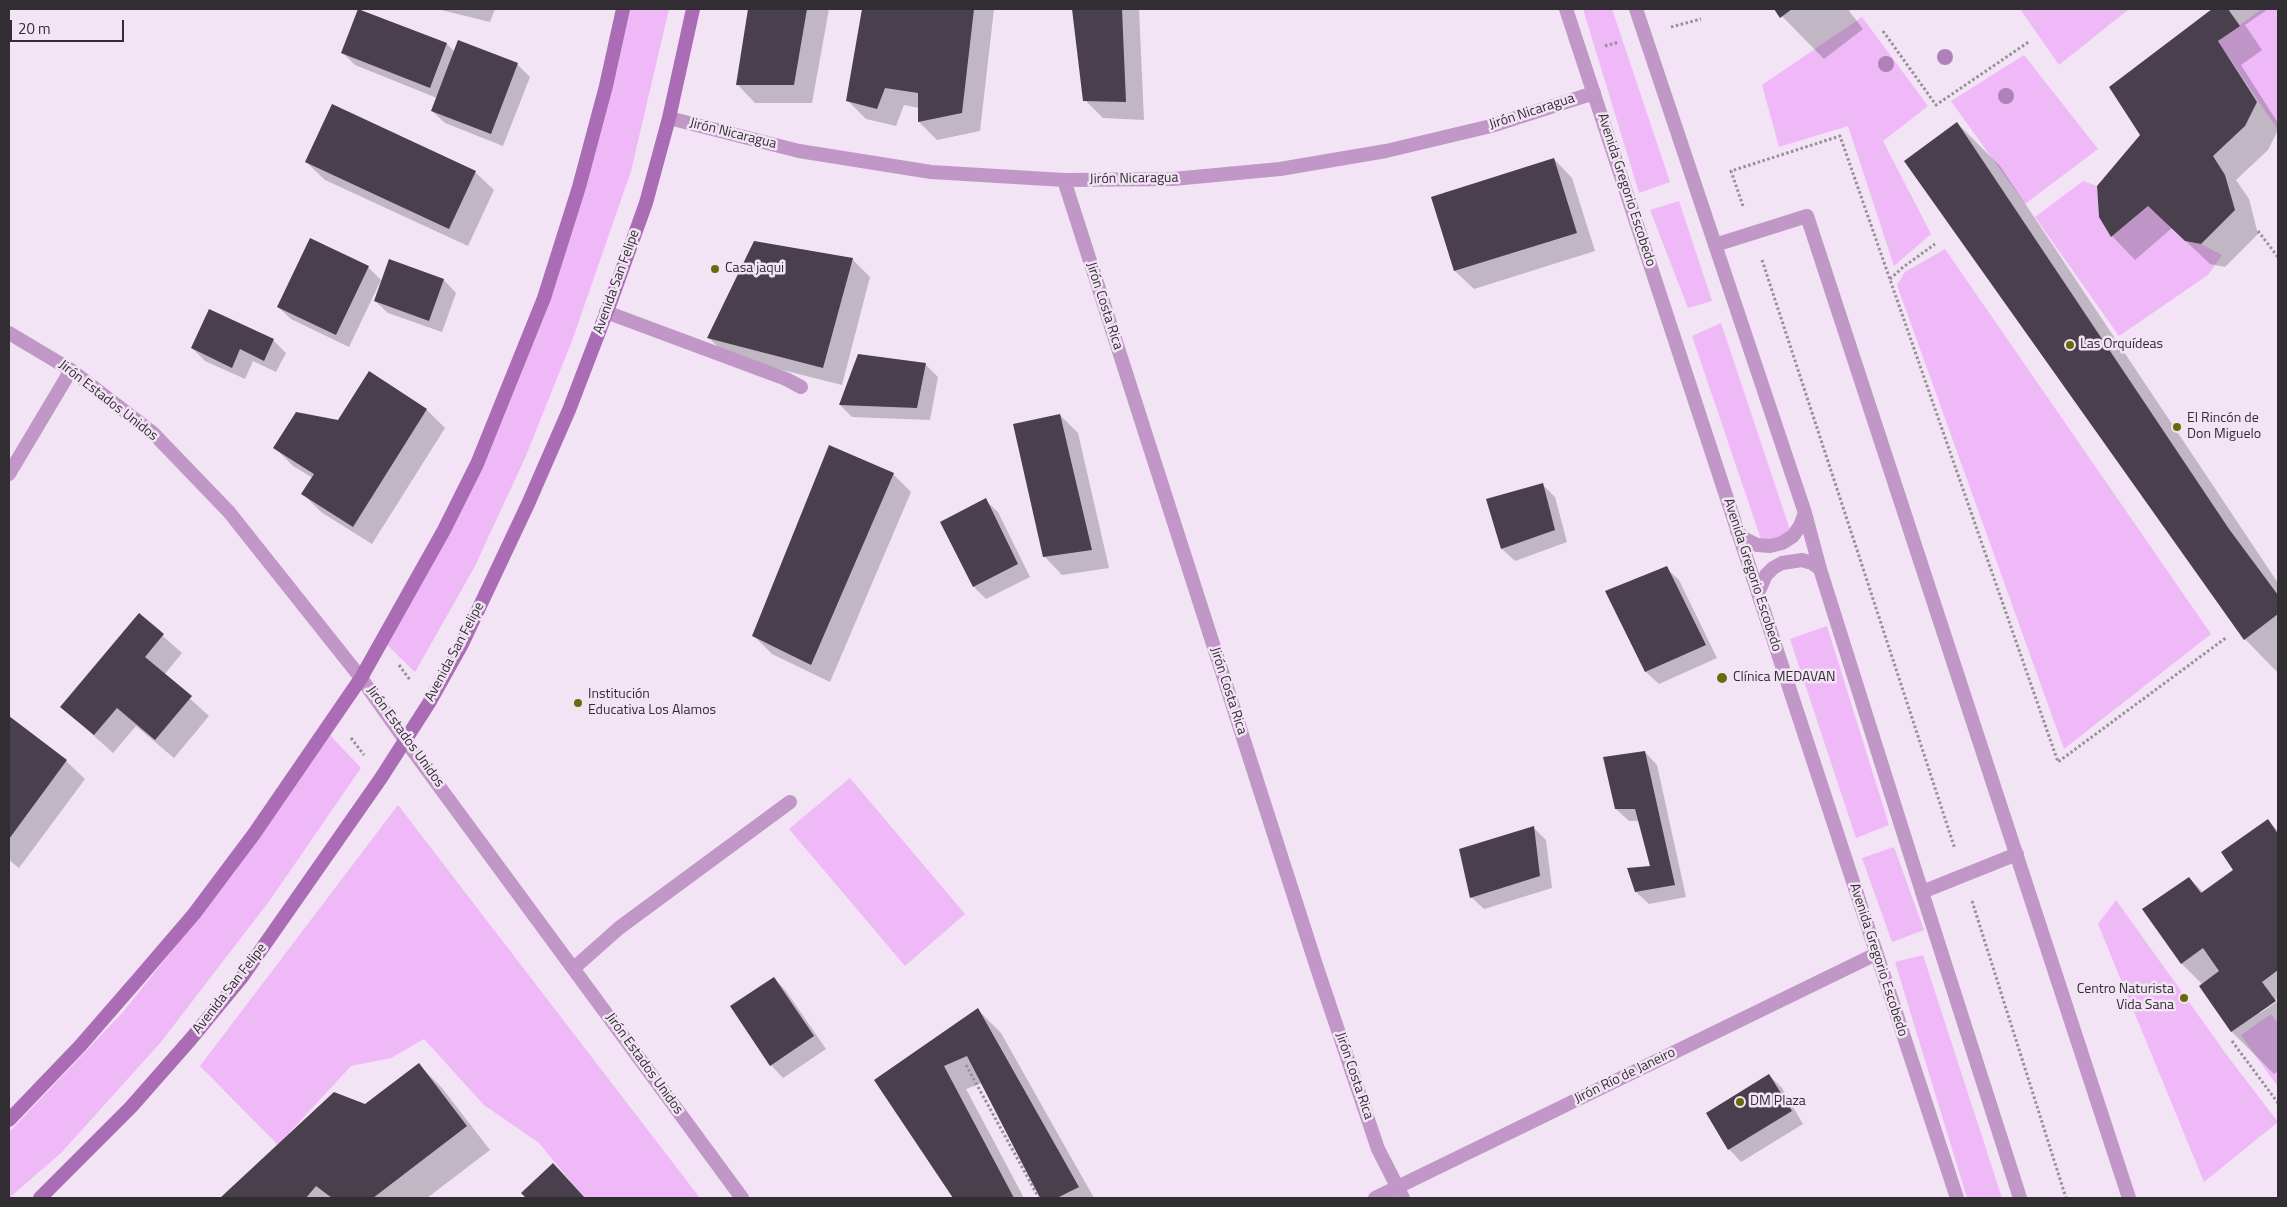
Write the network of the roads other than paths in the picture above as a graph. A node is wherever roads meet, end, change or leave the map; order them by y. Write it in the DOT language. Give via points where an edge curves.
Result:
graph roads {
  1 [pos="623,9"];
  2 [pos="693,9"];
  3 [pos="1566,9"];
  4 [pos="1636,9"];
  5 [pos="1594,93"];
  6 [pos="669,118"];
  7 [pos="1064,180"];
  8 [pos="1715,245"];
  9 [pos="606,312"];
  10 [pos="9,333"];
  11 [pos="71,370"];
  12 [pos="801,387"];
  13 [pos="9,474"];
  14 [pos="1805,513"];
  15 [pos="1736,530"];
  16 [pos="1820,569"];
  17 [pos="1758,593"];
  18 [pos="361,678"];
  19 [pos="405,740"];
  20 [pos="790,802"];
  21 [pos="2018,854"];
  22 [pos="1922,892"];
  23 [pos="1876,954"];
  24 [pos="574,968"];
  25 [pos="9,1120"];
  26 [pos="1400,1193"];
  27 [pos="40,1198"];
  28 [pos="742,1198"];
  29 [pos="1375,1198"];
  30 [pos="1957,1198"];
  31 [pos="2020,1198"];
  32 [pos="2129,1198"];
  1 -- 18 [label="main road" via="579,187 544,298 477,464"];
  2 -- 6 [label="main road, Avenida San Felipe"];
  3 -- 5 [label="street, Avenida Gregorio Escobedo"];
  4 -- 8 [label="street"];
  5 -- 7 [label="street, Jirón Nicaragua" via="1491,126 1386,151 1280,169 1172,179"];
  5 -- 15 [label="street, Avenida Gregorio Escobedo"];
  6 -- 7 [label="street, Jirón Nicaragua" via="799,151 931,172"];
  6 -- 9 [label="main road, Avenida San Felipe" via="646,203"];
  7 -- 26 [label="street, Jirón Costa Rica" via="1317,968 1378,1149"];
  8 -- 14 [label="street"];
  8 -- 21 [label="street" via="1807,216"];
  9 -- 12 [label="street" via="786,378"];
  9 -- 19 [label="main road, Avenida San Felipe" via="569,410 494,577 462,644"];
  10 -- 11 [label="street, Jirón Estados Unidos"];
  11 -- 13 [label="street"];
  11 -- 18 [label="street, Jirón Estados Unidos" via="153,433 229,512"];
  14 -- 15 [label="street" via="1793,536 1770,546 1757,545"];
  14 -- 16 [label="street"];
  15 -- 17 [label="street, Avenida Gregorio Escobedo"];
  16 -- 17 [label="street" via="1802,560 1782,562 1766,575"];
  16 -- 22 [label="street"];
  17 -- 23 [label="street, Avenida Gregorio Escobedo"];
  18 -- 19 [label="street, Jirón Estados Unidos"];
  18 -- 25 [label="main road" via="260,826 194,914 80,1046"];
  19 -- 24 [label="street, Jirón Estados Unidos"];
  19 -- 27 [label="main road, Avenida San Felipe" via="340,839 242,977 131,1106"];
  20 -- 24 [label="street" via="619,928"];
  21 -- 22 [label="street"];
  21 -- 32 [label="street"];
  22 -- 31 [label="street"];
  23 -- 26 [label="street, Jirón Río de Janeiro"];
  23 -- 30 [label="street, Avenida Gregorio Escobedo"];
  24 -- 28 [label="street, Jirón Estados Unidos"];
  26 -- 29 [label="street, Jirón Río de Janeiro"];
}
